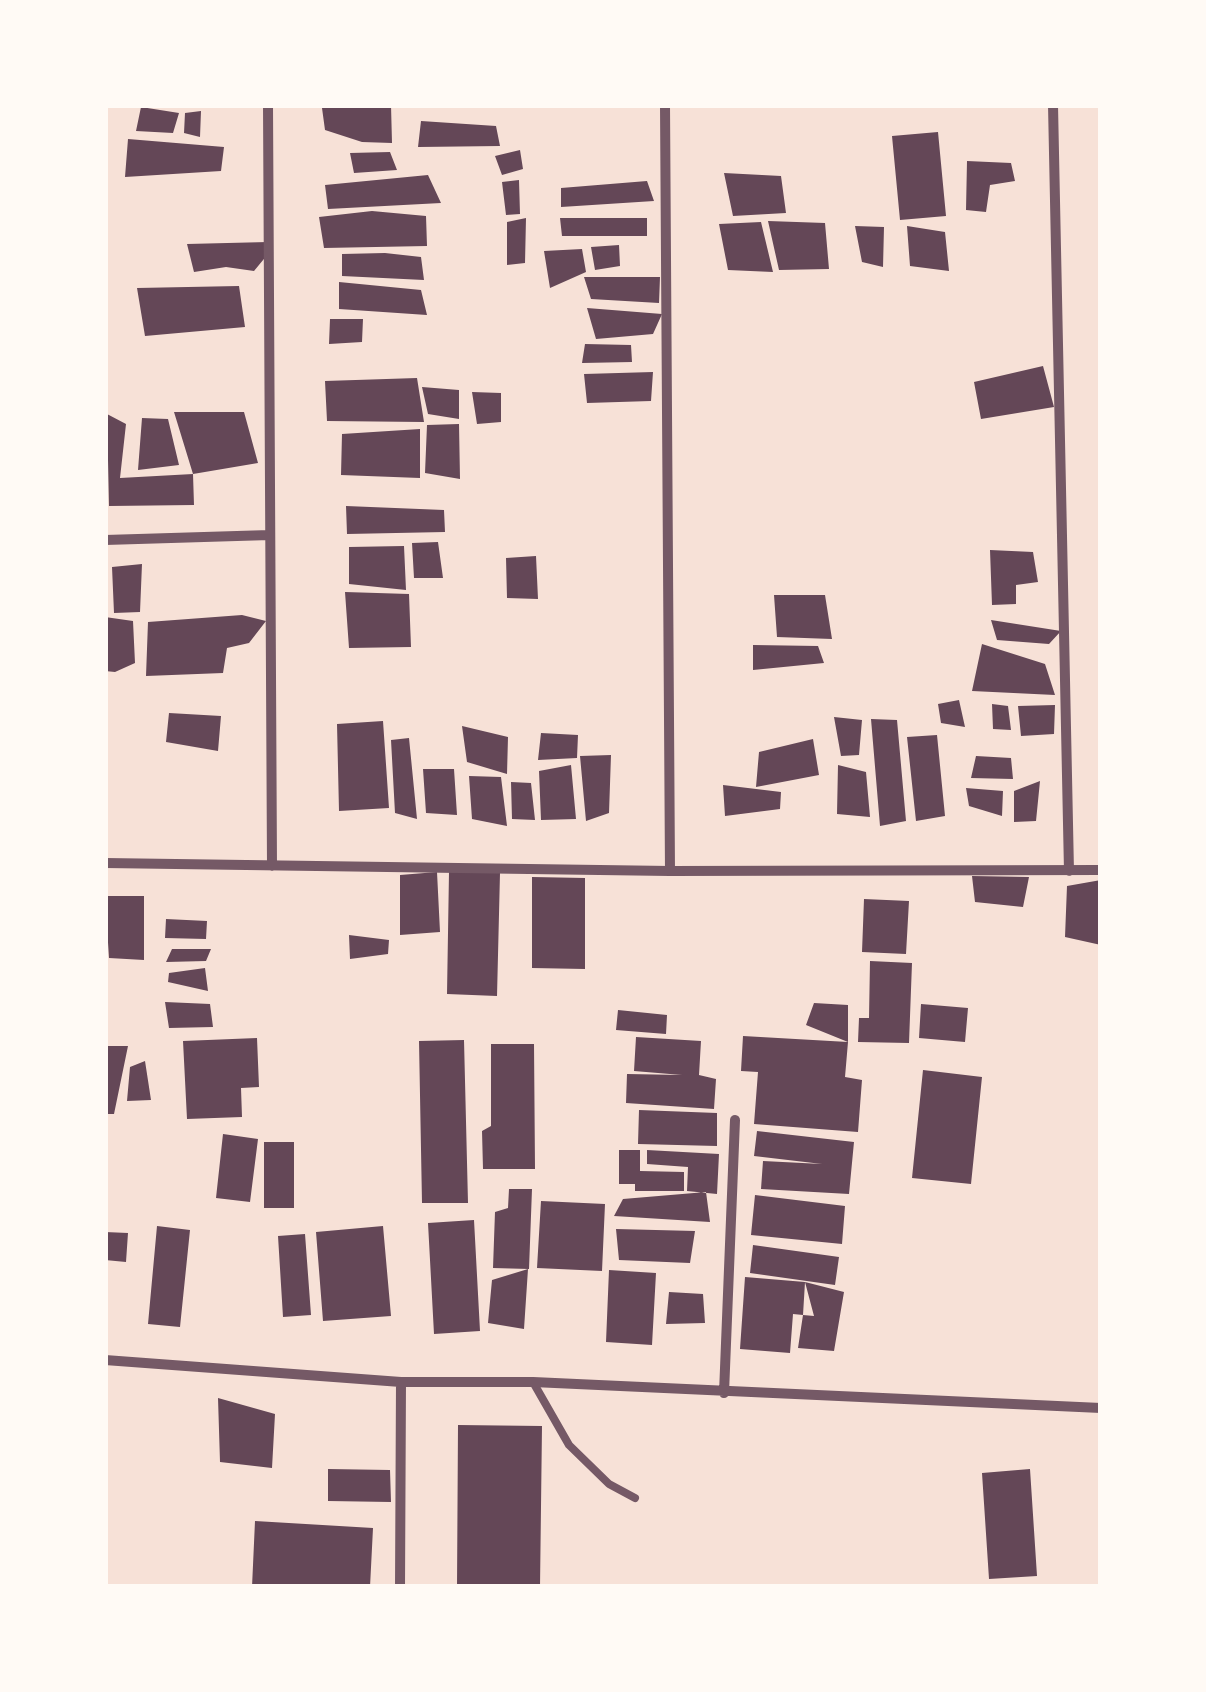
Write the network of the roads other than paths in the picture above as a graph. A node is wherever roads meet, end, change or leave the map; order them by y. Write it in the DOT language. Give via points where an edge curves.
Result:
graph roads {
  1 [pos="268,105"];
  2 [pos="665,105"];
  3 [pos="1054,105"];
  4 [pos="270,535"];
  5 [pos="105,540"];
  6 [pos="105,863"];
  7 [pos="272,866"];
  8 [pos="670,870"];
  9 [pos="1101,870"];
  10 [pos="1069,871"];
  11 [pos="734,1120"];
  12 [pos="105,1360"];
  13 [pos="401,1382"];
  14 [pos="532,1382"];
  15 [pos="724,1393"];
  16 [pos="1101,1408"];
  17 [pos="635,1498"];
  18 [pos="400,1587"];
  1 -- 4 [label="street"];
  2 -- 8 [label="street"];
  3 -- 10 [label="street"];
  4 -- 5 [label="street"];
  4 -- 7 [label="street"];
  6 -- 7 [label="street"];
  7 -- 8 [label="street"];
  8 -- 10 [label="street"];
  9 -- 10 [label="street"];
  11 -- 15 [label="street"];
  12 -- 13 [label="street"];
  13 -- 14 [label="street"];
  13 -- 18 [label="street"];
  14 -- 15 [label="street"];
  14 -- 17 [label="lane" via="569,1445 609,1484"];
  15 -- 16 [label="street"];
}
